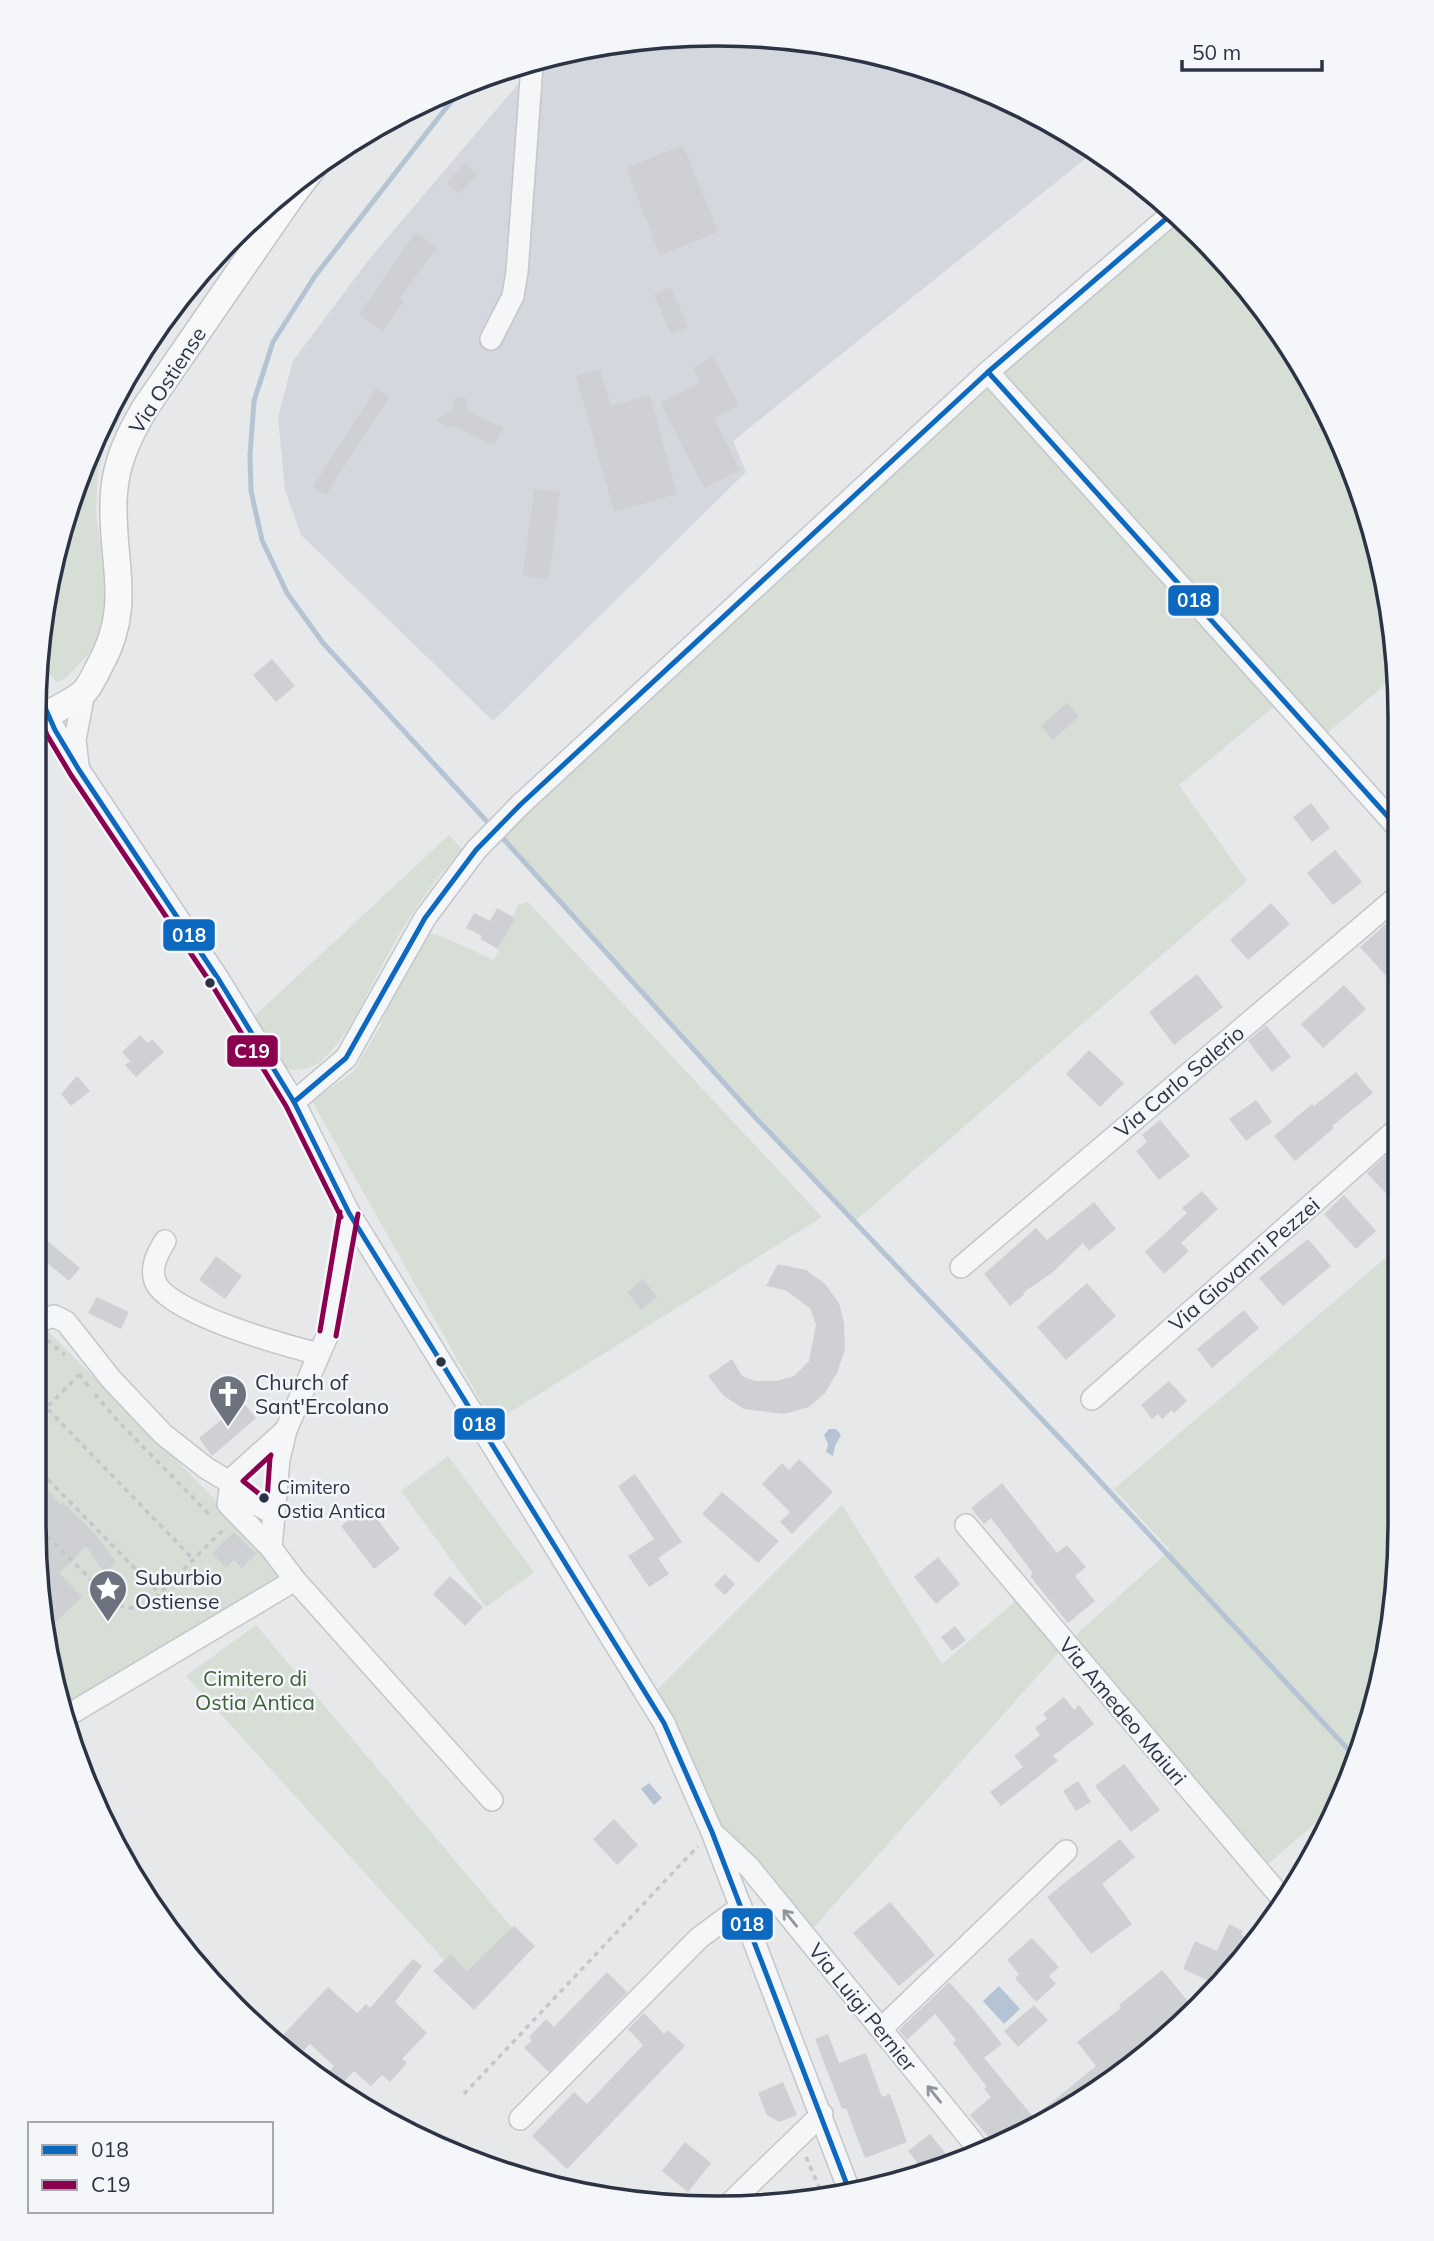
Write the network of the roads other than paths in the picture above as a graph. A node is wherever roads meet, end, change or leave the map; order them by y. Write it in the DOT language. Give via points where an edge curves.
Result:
graph roads {
  1 [pos="528,73"];
  2 [pos="289,200"];
  3 [pos="1167,218"];
  4 [pos="491,339"];
  5 [pos="988,372"];
  6 [pos="84,692"];
  7 [pos="46,707"];
  8 [pos="46,717"];
  9 [pos="79,770"];
  10 [pos="1388,816"];
  11 [pos="1388,904"];
  12 [pos="294,1102"];
  13 [pos="1388,1137"];
  14 [pos="349,1213"];
  15 [pos="165,1241"];
  16 [pos="961,1267"];
  17 [pos="46,1324"];
  18 [pos="319,1354"];
  19 [pos="1092,1399"];
  20 [pos="286,1430"];
  21 [pos="227,1506"];
  22 [pos="274,1514"];
  23 [pos="966,1525"];
  24 [pos="271,1548"];
  25 [pos="295,1580"];
  26 [pos="72,1713"];
  27 [pos="492,1800"];
  28 [pos="712,1832"];
  29 [pos="1066,1851"];
  30 [pos="749,1867"];
  31 [pos="726,1871"];
  32 [pos="1278,1893"];
  33 [pos="741,1907"];
  34 [pos="881,2029"];
  35 [pos="822,2114"];
  36 [pos="520,2119"];
  37 [pos="974,2144"];
  38 [pos="847,2183"];
  39 [pos="738,2195"];
  1 -- 4 [label="street" via="517,272 513,296"];
  2 -- 6 [label="main road, Via Ostiense" via="145,408 128,440 114,492 117,620 107,652"];
  3 -- 5 [label="street"];
  5 -- 10 [label="street"];
  5 -- 12 [label="street" via="477,850 425,918 346,1058"];
  6 -- 7 [label="main road, Via Ostiense"];
  6 -- 9 [label="street" via="75,740"];
  8 -- 9 [label="street"];
  9 -- 12 [label="street"];
  11 -- 16 [label="street, Via Carlo Salerio"];
  12 -- 14 [label="street"];
  13 -- 19 [label="street, Via Giovanni Pezzei"];
  14 -- 18 [label="street" via="328,1334"];
  14 -- 28 [label="street" via="664,1723"];
  15 -- 18 [label="street" via="154,1261 155,1281 163,1294 206,1318"];
  17 -- 21 [label="street" via="54,1315 66,1322 163,1434 206,1468"];
  18 -- 20 [label="street"];
  20 -- 21 [label="street" via="236,1475"];
  20 -- 22 [label="street"];
  21 -- 22 [label="street" via="258,1506"];
  21 -- 24 [label="street"];
  22 -- 24 [label="street"];
  23 -- 32 [label="street, Via Amedeo Maiuri"];
  24 -- 25 [label="street"];
  25 -- 26 [label="street"];
  25 -- 27 [label="street"];
  28 -- 30 [label="street, Via Luigi Pernier"];
  28 -- 31 [label="street"];
  29 -- 34 [label="street"];
  30 -- 31 [label="street"];
  34 -- 30 [label="street, Via Luigi Pernier, one-way"];
  31 -- 33 [label="street"];
  33 -- 35 [label="street"];
  33 -- 36 [label="street" via="699,1938"];
  37 -- 34 [label="street, Via Luigi Pernier, one-way"];
  35 -- 38 [label="street"];
  35 -- 39 [label="street"];
}
